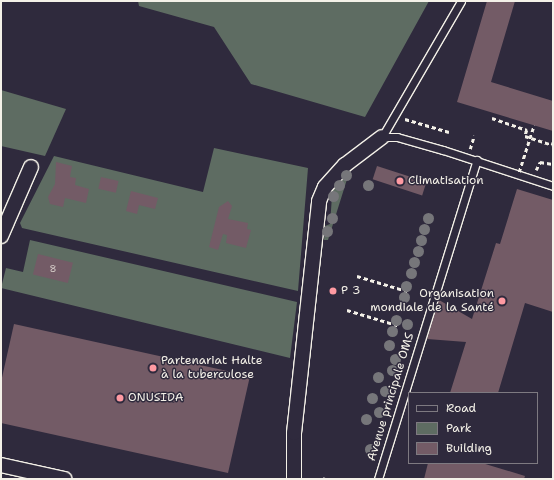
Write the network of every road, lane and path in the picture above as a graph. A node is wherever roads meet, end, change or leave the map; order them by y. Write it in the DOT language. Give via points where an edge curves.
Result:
graph roads {
  1 [pos="462,1"];
  2 [pos="492,118"];
  3 [pos="402,121"];
  4 [pos="534,125"];
  5 [pos="449,132"];
  6 [pos="382,137"];
  7 [pos="553,142"];
  8 [pos="477,160"];
  9 [pos="553,164"];
  10 [pos="31,167"];
  11 [pos="519,172"];
  12 [pos="533,180"];
  13 [pos="553,186"];
  14 [pos="1,236"];
  15 [pos="357,276"];
  16 [pos="410,292"];
  17 [pos="347,310"];
  18 [pos="400,326"];
  19 [pos="1,465"];
  20 [pos="64,479"];
  21 [pos="294,479"];
  22 [pos="378,479"];
  1 -- 6 [label="lane"];
  2 -- 7 [label="path" via="527,130 525,136 552,144"];
  3 -- 5 [label="path"];
  4 -- 11 [label="path, bridge"];
  6 -- 8 [label="lane" via="397,137"];
  6 -- 21 [label="street" via="345,165 325,187 319,201 294,433"];
  8 -- 12 [label="lane"];
  8 -- 22 [label="lane, Avenue principale OMS"];
  9 -- 12 [label="path" via="540,162"];
  10 -- 14 [label="street"];
  12 -- 13 [label="lane"];
  15 -- 16 [label="path"];
  17 -- 18 [label="path"];
  19 -- 20 [label="street"];
}
